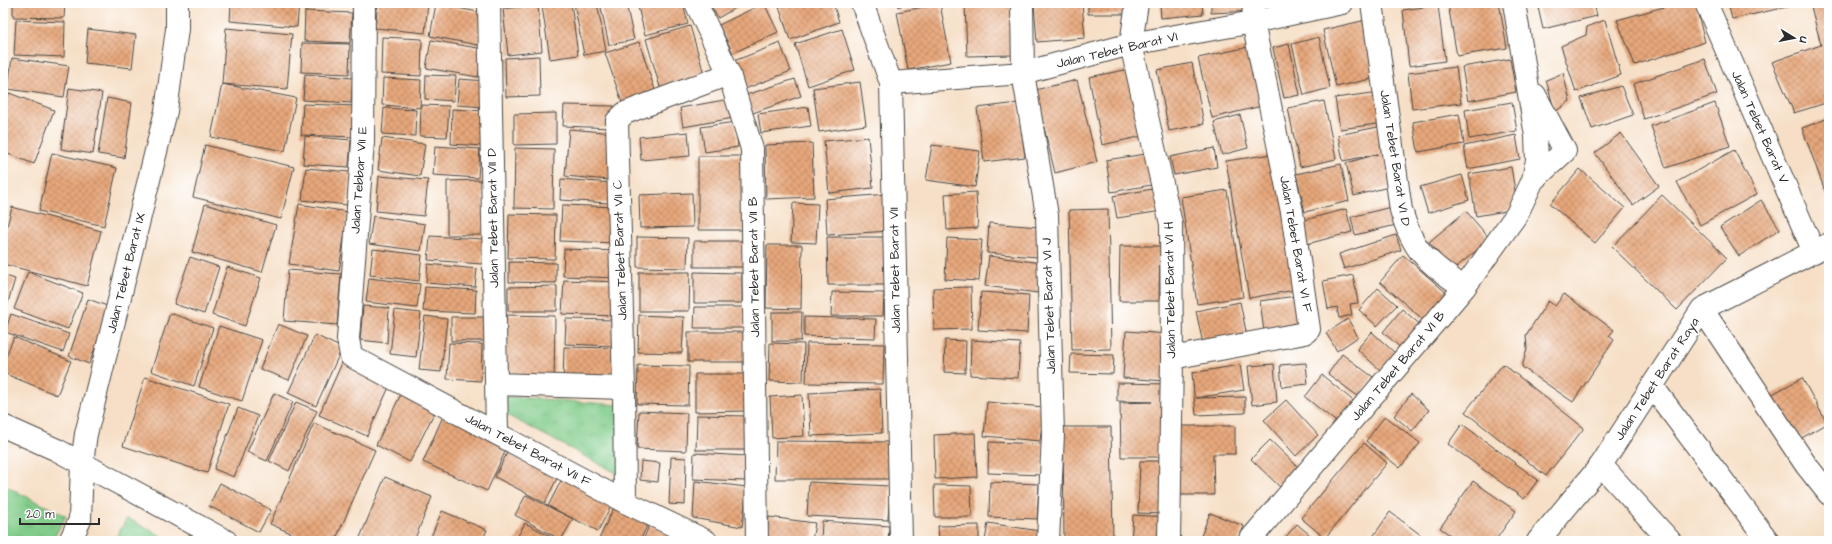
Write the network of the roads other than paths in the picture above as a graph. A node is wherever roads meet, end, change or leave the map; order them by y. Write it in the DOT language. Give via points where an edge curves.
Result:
graph roads {
  1 [pos="178,3"];
  2 [pos="364,3"];
  3 [pos="489,3"];
  4 [pos="696,3"];
  5 [pos="862,3"];
  6 [pos="1022,3"];
  7 [pos="1137,3"];
  8 [pos="1342,3"];
  9 [pos="1372,3"];
  10 [pos="1514,3"];
  11 [pos="1706,3"];
  12 [pos="1253,12"];
  13 [pos="1131,44"];
  14 [pos="1023,73"];
  15 [pos="729,74"];
  16 [pos="891,83"];
  17 [pos="1821,248"];
  18 [pos="1464,288"];
  19 [pos="1702,309"];
  20 [pos="351,356"];
  21 [pos="1172,358"];
  22 [pos="496,384"];
  23 [pos="1652,386"];
  24 [pos="624,388"];
  25 [pos="3,426"];
  26 [pos="497,433"];
  27 [pos="82,464"];
  28 [pos="1601,465"];
  29 [pos="1829,494"];
  30 [pos="625,502"];
  31 [pos="70,541"];
  32 [pos="226,541"];
  33 [pos="706,541"];
  34 [pos="758,541"];
  35 [pos="900,541"];
  36 [pos="1048,541"];
  37 [pos="1169,541"];
  38 [pos="1249,541"];
  39 [pos="1538,541"];
  40 [pos="1670,541"];
  41 [pos="1768,541"];
  1 -- 27 [label="street, Jalan Tebet Barat IX" via="166,111 86,434"];
  2 -- 20 [label="street, Jalan Tebbar VII E" via="363,142 348,339"];
  3 -- 22 [label="street, Jalan Tebet Barat VII D"];
  4 -- 15 [label="street, Jalan Tebet Barat VII B"];
  5 -- 16 [label="street, Jalan Tebet Barat VII"];
  6 -- 14 [label="street, Jalan Tebet Barat VI J"];
  7 -- 13 [label="street"];
  8 -- 12 [label="street, Jalan Tebet Barat VI"];
  9 -- 18 [label="street, Jalan Tebet Barat VI D" via="1401,210 1407,232 1427,260"];
  10 -- 18 [label="street, Jalan Tebet Barat VI B" via="1527,80 1565,151 1533,180 1517,214"];
  11 -- 17 [label="street, Jalan Tebet Barat V"];
  12 -- 13 [label="street, Jalan Tebet Barat VI"];
  12 -- 21 [label="street, Jalan Tebet Barat VI F" via="1292,212 1309,329 1305,333"];
  13 -- 14 [label="street, Jalan Tebet Barat VI"];
  13 -- 21 [label="street, Jalan Tebet Barat VI H" via="1171,224"];
  14 -- 16 [label="street, Jalan Tebet Barat VI"];
  14 -- 36 [label="street, Jalan Tebet Barat VI J" via="1047,215 1053,434"];
  15 -- 24 [label="street, Jalan Tebet Barat VII C" via="625,113 617,121"];
  15 -- 34 [label="street, Jalan Tebet Barat VII B" via="752,149"];
  16 -- 35 [label="street, Jalan Tebet Barat VII"];
  17 -- 19 [label="street, Jalan Tebet Barat Raya"];
  18 -- 38 [label="street, Jalan Tebet Barat VI B"];
  19 -- 23 [label="street, Jalan Tebet Barat Raya"];
  19 -- 29 [label="street" via="1806,465"];
  20 -- 26 [label="street, Jalan Tebet Barat VII F"];
  21 -- 37 [label="street, Jalan Tebet Barat VI H"];
  22 -- 24 [label="street"];
  22 -- 26 [label="street, Jalan Tebet Barat VII D"];
  23 -- 28 [label="street, Jalan Tebet Barat Raya"];
  23 -- 41 [label="street"];
  24 -- 30 [label="street, Jalan Tebet Barat VII C"];
  25 -- 27 [label="street"];
  26 -- 30 [label="street, Jalan Tebet Barat VII F"];
  27 -- 31 [label="street, Jalan Tebet Barat IX" via="80,520"];
  27 -- 32 [label="street"];
  28 -- 39 [label="street, Jalan Tebet Barat Raya"];
  28 -- 40 [label="street"];
  30 -- 33 [label="street, Jalan Tebet Barat VII F"];
}
